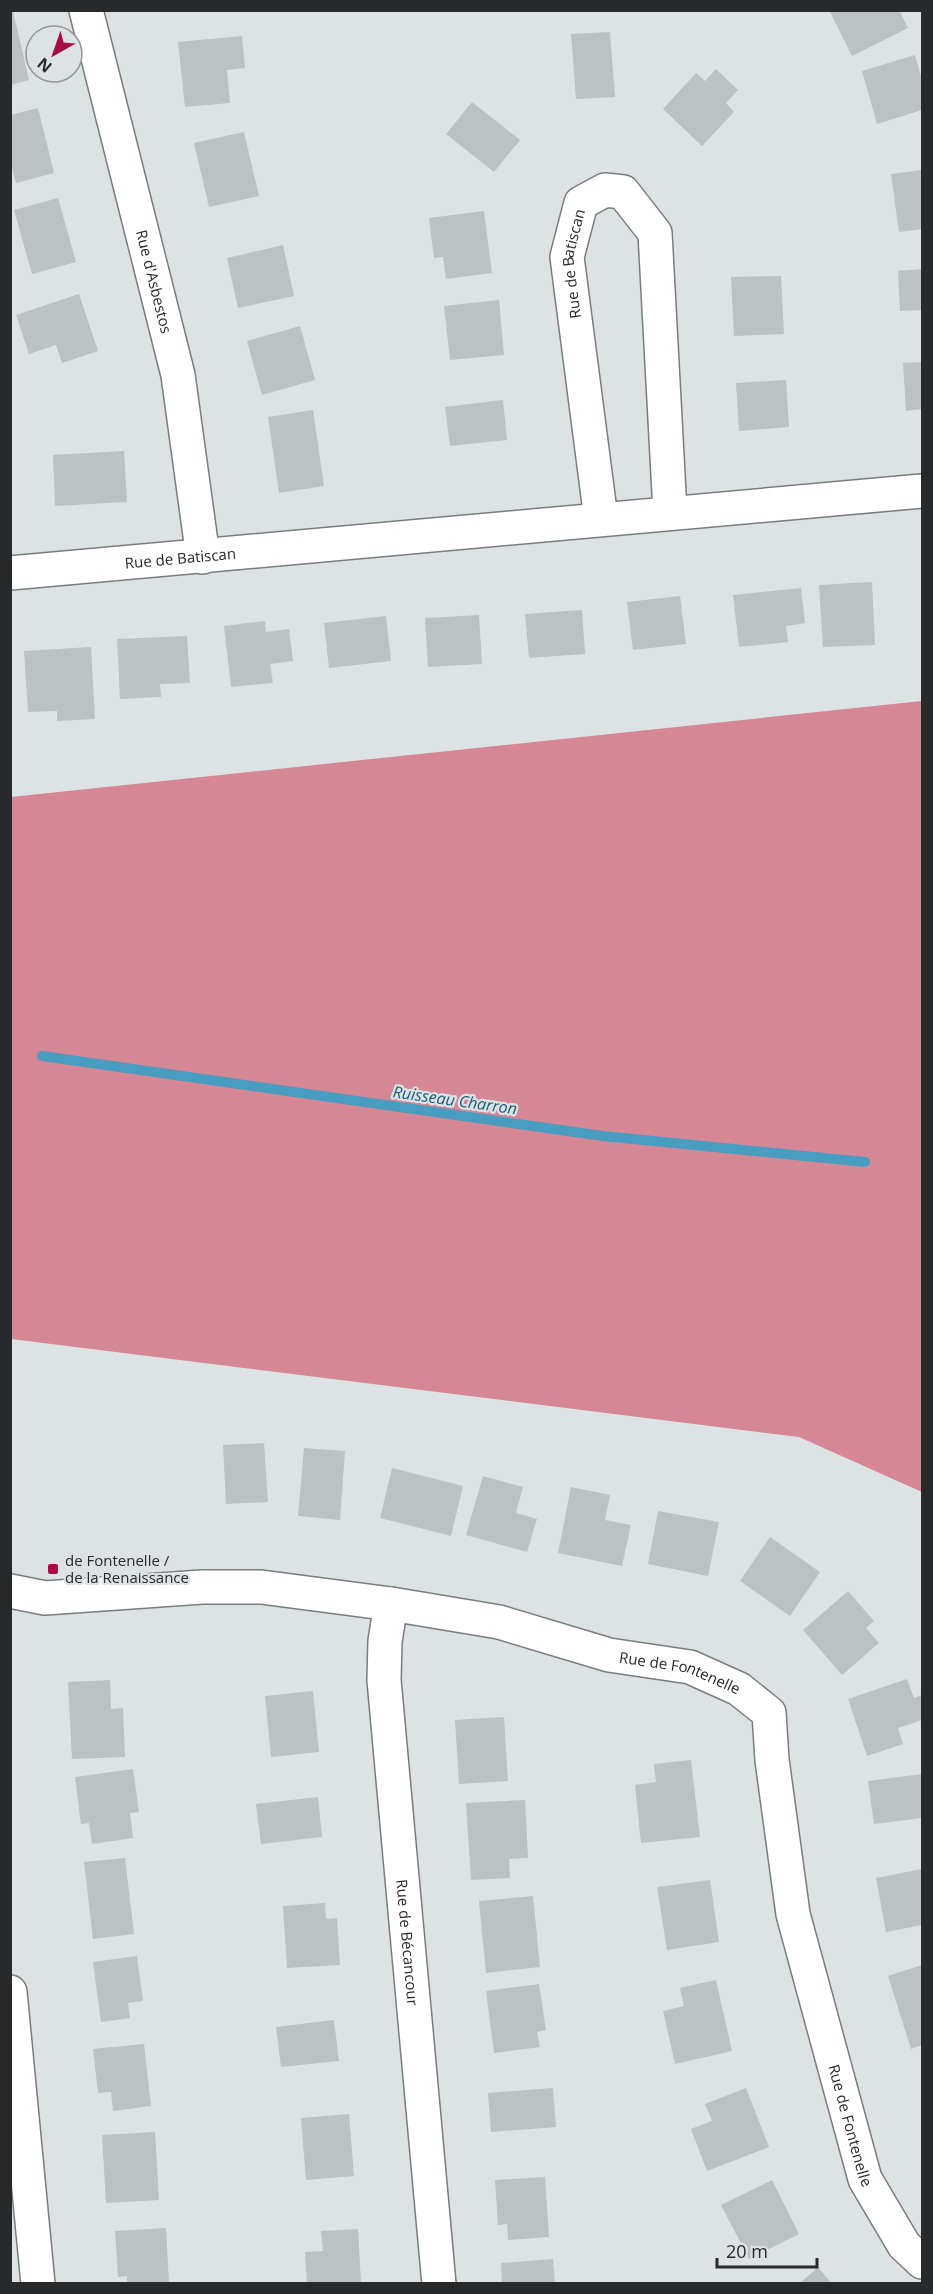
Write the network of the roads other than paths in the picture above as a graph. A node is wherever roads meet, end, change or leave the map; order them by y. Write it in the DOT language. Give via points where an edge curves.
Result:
graph roads {
  1 [pos="86,10"];
  2 [pos="922,491"];
  3 [pos="669,512"];
  4 [pos="601,519"];
  5 [pos="203,557"];
  6 [pos="10,573"];
  7 [pos="10,1591"];
  8 [pos="391,1604"];
  9 [pos="10,1992"];
  10 [pos="12,2028"];
  11 [pos="922,2262"];
  12 [pos="38,2283"];
  13 [pos="440,2283"];
  1 -- 5 [label="street, Rue d'Asbestos" via="178,375"];
  2 -- 3 [label="street, Rue de Batiscan"];
  3 -- 4 [label="street, Rue de Batiscan"];
  3 -- 4 [label="street, Rue de Batiscan" via="655,233 623,192 605,190 581,203 567,258"];
  4 -- 5 [label="street, Rue de Batiscan"];
  5 -- 6 [label="street, Rue de Batiscan"];
  7 -- 8 [label="street, Rue de Fontenelle" via="45,1598 202,1587 261,1587"];
  8 -- 11 [label="street, Rue de Fontenelle" via="500,1622 609,1655 690,1666 739,1689 769,1713 793,1914 865,2179 904,2245"];
  8 -- 13 [label="street, Rue de Bécancour" via="384,1641 384,1680"];
  9 -- 10 [label="street"];
  10 -- 12 [label="street"];
}
